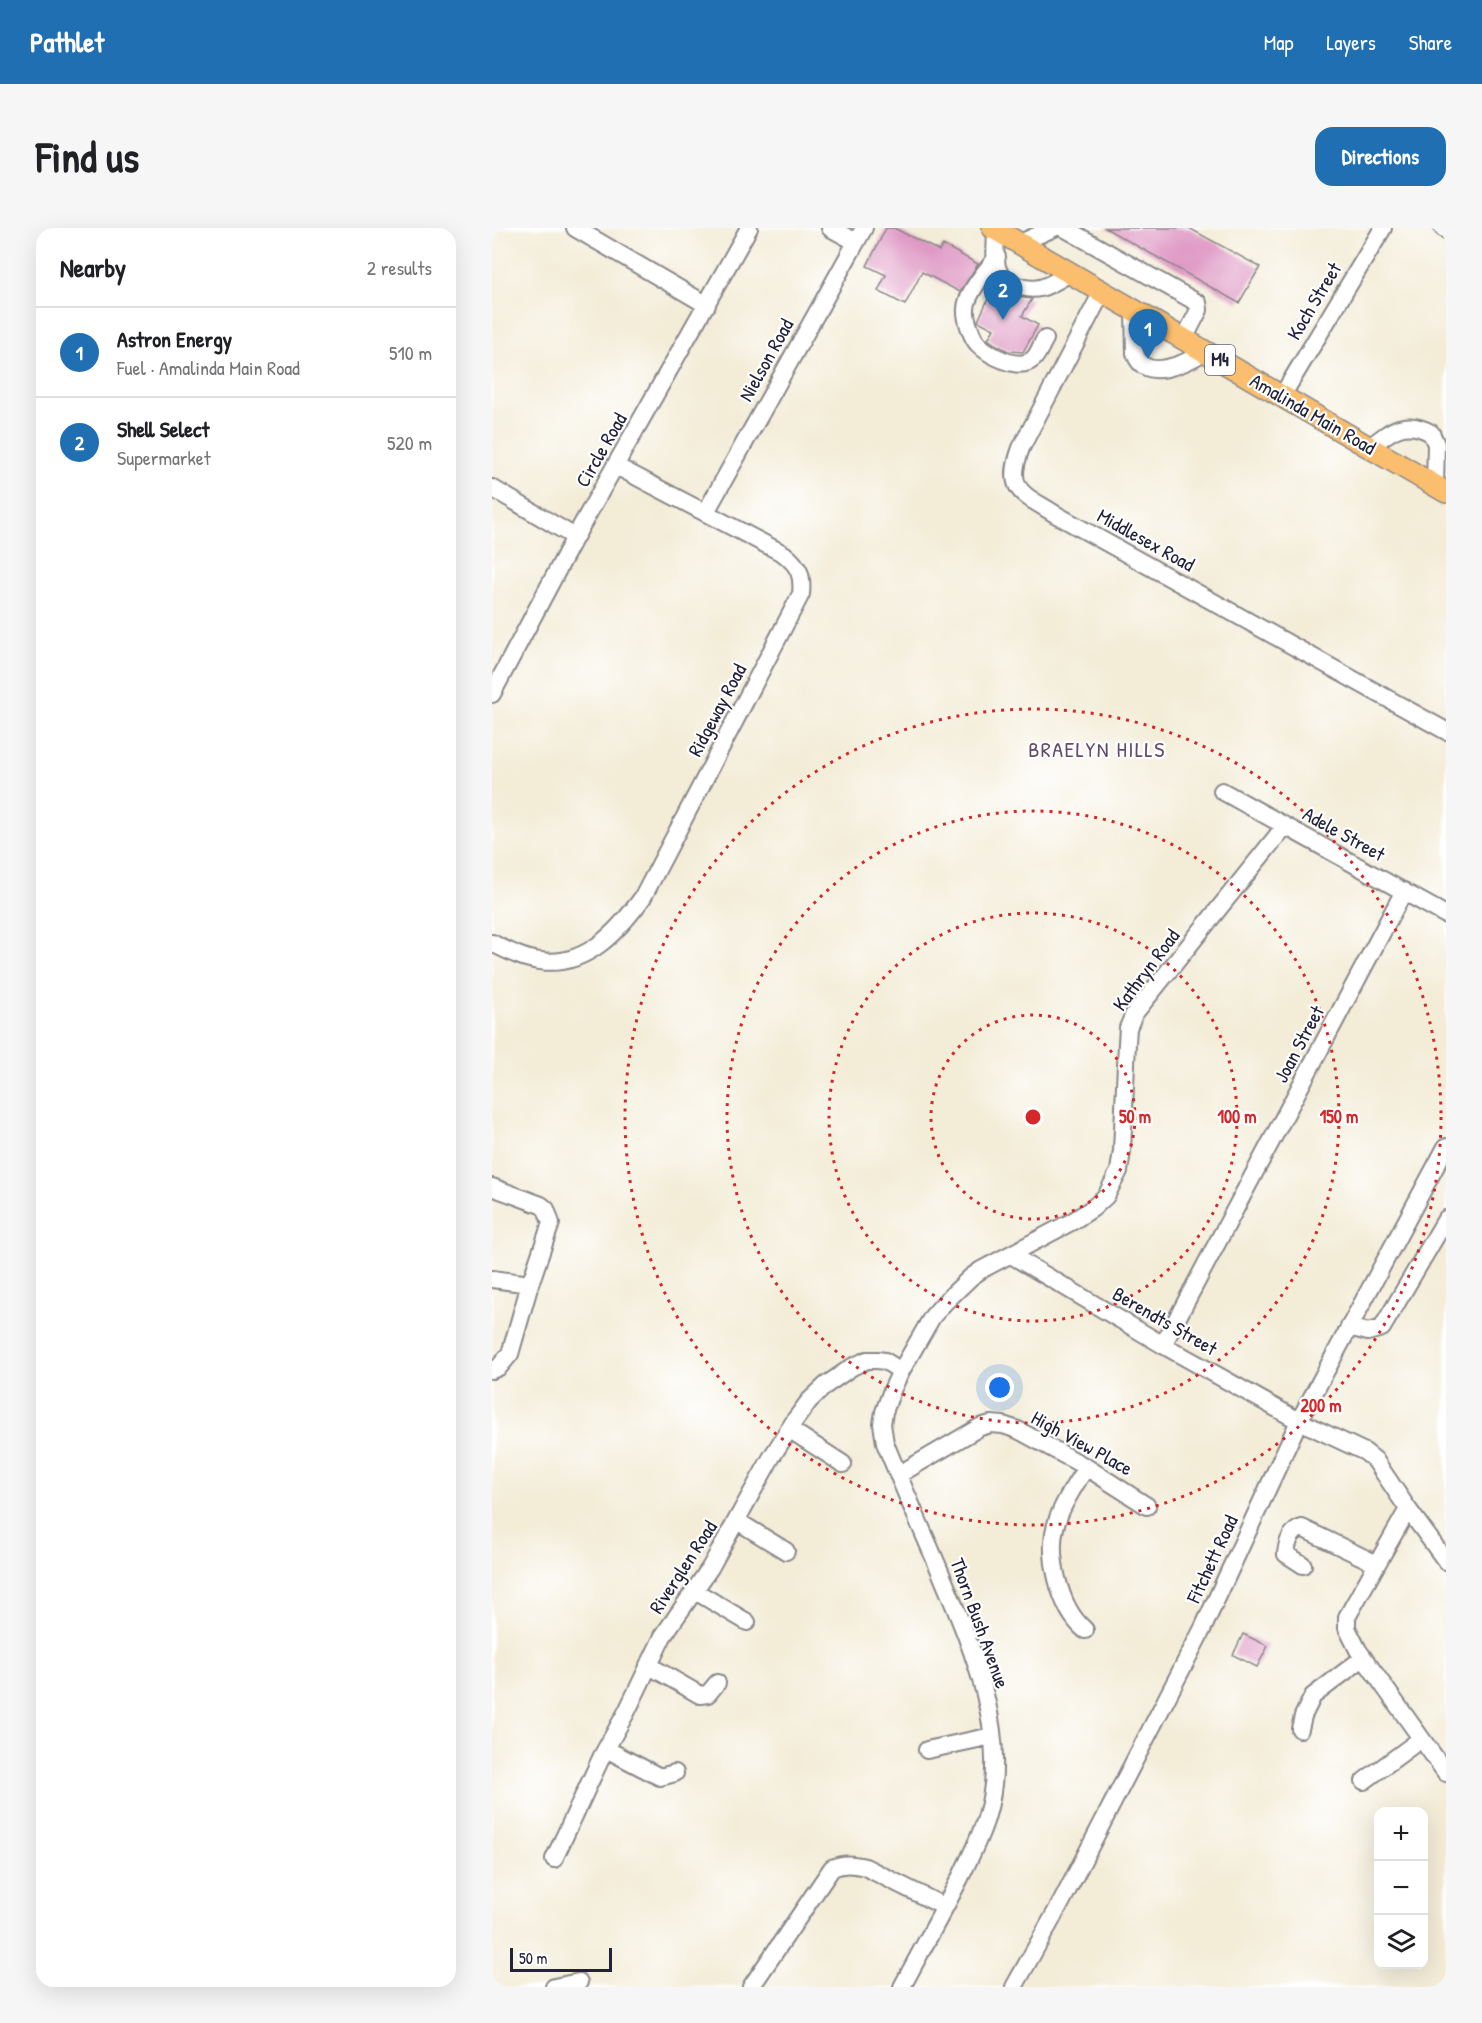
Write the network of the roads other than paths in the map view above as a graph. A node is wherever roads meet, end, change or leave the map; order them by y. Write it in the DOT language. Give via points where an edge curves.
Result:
graph roads {
  1 [pos="575,228"];
  2 [pos="749,228"];
  3 [pos="830,228"];
  4 [pos="1054,228"];
  5 [pos="1064,228"];
  6 [pos="1383,228"];
  7 [pos="994,229"];
  8 [pos="860,235"];
  9 [pos="1020,243"];
  10 [pos="997,257"];
  11 [pos="1070,273"];
  12 [pos="1102,292"];
  13 [pos="707,305"];
  14 [pos="1134,310"];
  15 [pos="1045,339"];
  16 [pos="1184,339"];
  17 [pos="1205,351"];
  18 [pos="1282,396"];
  19 [pos="1370,447"];
  20 [pos="616,466"];
  21 [pos="492,488"];
  22 [pos="1440,488"];
  23 [pos="706,512"];
  24 [pos="575,537"];
  25 [pos="492,694"];
  26 [pos="1446,731"];
  27 [pos="1222,791"];
  28 [pos="1285,826"];
  29 [pos="1404,891"];
  30 [pos="1446,915"];
  31 [pos="492,943"];
  32 [pos="1446,1147"];
  33 [pos="492,1187"];
  34 [pos="1446,1219"];
  35 [pos="1011,1255"];
  36 [pos="492,1279"];
  37 [pos="530,1284"];
  38 [pos="1348,1327"];
  39 [pos="1163,1345"];
  40 [pos="492,1370"];
  41 [pos="901,1371"];
  42 [pos="1299,1421"];
  43 [pos="789,1429"];
  44 [pos="843,1464"];
  45 [pos="1086,1467"];
  46 [pos="898,1475"];
  47 [pos="1147,1506"];
  48 [pos="1408,1509"];
  49 [pos="1302,1514"];
  50 [pos="737,1521"];
  51 [pos="1336,1544"];
  52 [pos="786,1551"];
  53 [pos="1446,1561"];
  54 [pos="1377,1564"];
  55 [pos="1303,1565"];
  56 [pos="695,1591"];
  57 [pos="747,1622"];
  58 [pos="1085,1630"];
  59 [pos="1363,1658"];
  60 [pos="648,1665"];
  61 [pos="717,1683"];
  62 [pos="1300,1729"];
  63 [pos="992,1736"];
  64 [pos="1421,1739"];
  65 [pos="606,1749"];
  66 [pos="927,1750"];
  67 [pos="675,1773"];
  68 [pos="1446,1773"];
  69 [pos="1364,1781"];
  70 [pos="554,1859"];
  71 [pos="945,1907"];
  72 [pos="579,1982"];
  73 [pos="554,1987"];
  74 [pos="752,1987"];
  75 [pos="902,1987"];
  76 [pos="1014,1987"];
  1 -- 13 [label="street"];
  2 -- 13 [label="street, Circle Road"];
  3 -- 8 [label="street"];
  4 -- 9 [label="street"];
  5 -- 16 [label="street" via="1198,303 1199,310"];
  6 -- 18 [label="street, Koch Street"];
  7 -- 9 [label="main road, Amalinda Main Road / M4"];
  7 -- 10 [label="street"];
  8 -- 23 [label="street, Nielson Road"];
  9 -- 11 [label="main road, Amalinda Main Road / M4"];
  10 -- 11 [label="street" via="1002,277 1028,289 1044,287"];
  10 -- 15 [label="street" via="968,298 967,320 977,343 1008,362 1021,365 1032,359"];
  11 -- 12 [label="main road, Amalinda Main Road / M4"];
  12 -- 14 [label="main road, Amalinda Main Road / M4"];
  12 -- 26 [label="street, Middlesex Road" via="1021,448 1015,484 1055,513"];
  13 -- 20 [label="street, Circle Road"];
  14 -- 16 [label="main road, Amalinda Main Road / M4"];
  14 -- 17 [label="street" via="1135,353 1147,368 1162,369"];
  16 -- 17 [label="main road, Amalinda Main Road / M4"];
  17 -- 18 [label="main road, Amalinda Main Road / M4"];
  18 -- 19 [label="main road, Amalinda Main Road / M4"];
  19 -- 22 [label="main road, Amalinda Main Road / M4"];
  19 -- 22 [label="street" via="1402,426 1431,433 1436,444"];
  20 -- 23 [label="street, Ridgeway Road"];
  20 -- 24 [label="street, Circle Road"];
  21 -- 24 [label="street"];
  23 -- 31 [label="street, Ridgeway Road" via="794,562 802,584 795,608 643,897 626,921 592,950 572,958 544,962 528,959"];
  24 -- 25 [label="street, Circle Road"];
  27 -- 28 [label="street, Adele Street"];
  28 -- 29 [label="street, Adele Street"];
  28 -- 35 [label="street, Kathryn Road" via="1134,1014 1128,1028 1119,1171 1106,1197 1073,1221"];
  29 -- 30 [label="street, Adele Street"];
  29 -- 39 [label="street, Joan Street"];
  32 -- 38 [label="street, Fitchett Road"];
  33 -- 37 [label="street" via="541,1205 549,1216"];
  34 -- 38 [label="street" via="1383,1328 1368,1332"];
  35 -- 39 [label="street, Berendts Street"];
  35 -- 41 [label="street, Kathryn Road" via="970,1277 945,1302"];
  36 -- 37 [label="street"];
  37 -- 40 [label="street" via="510,1354"];
  38 -- 42 [label="street, Fitchett Road"];
  39 -- 42 [label="street, Berendts Street"];
  41 -- 43 [label="street, Riverglen Road" via="877,1360 852,1367 809,1401"];
  41 -- 46 [label="street, Thorn Bush Avenue" via="882,1424"];
  42 -- 48 [label="street, Berendts Street" via="1375,1460"];
  42 -- 76 [label="street, Fitchett Road" via="1203,1628"];
  43 -- 44 [label="street"];
  43 -- 50 [label="street, Riverglen Road"];
  45 -- 46 [label="street, High View Place" via="1018,1430 991,1424 965,1434"];
  45 -- 47 [label="street, High View Place"];
  45 -- 58 [label="street" via="1061,1510 1054,1542 1063,1599"];
  46 -- 63 [label="street, Thorn Bush Avenue" via="982,1678"];
  48 -- 53 [label="street, Berendts Street"];
  48 -- 54 [label="street"];
  49 -- 51 [label="street" via="1328,1531"];
  50 -- 52 [label="street"];
  50 -- 56 [label="street, Riverglen Road"];
  51 -- 54 [label="street"];
  51 -- 55 [label="street" via="1298,1528 1289,1540 1286,1554"];
  54 -- 59 [label="street" via="1347,1617 1347,1628"];
  56 -- 57 [label="street"];
  56 -- 60 [label="street, Riverglen Road"];
  59 -- 62 [label="street" via="1313,1696"];
  59 -- 64 [label="street"];
  60 -- 61 [label="street" via="700,1695 708,1694"];
  60 -- 65 [label="street, Riverglen Road"];
  63 -- 66 [label="street"];
  63 -- 71 [label="street, Thorn Bush Avenue" via="994,1771 988,1813"];
  64 -- 68 [label="street"];
  64 -- 69 [label="street"];
  65 -- 67 [label="street" via="660,1777"];
  65 -- 70 [label="street, Riverglen Road"];
  71 -- 74 [label="street" via="865,1867 841,1864 832,1868"];
  71 -- 75 [label="street, Thorn Bush Avenue"];
  72 -- 73 [label="street"];
}
